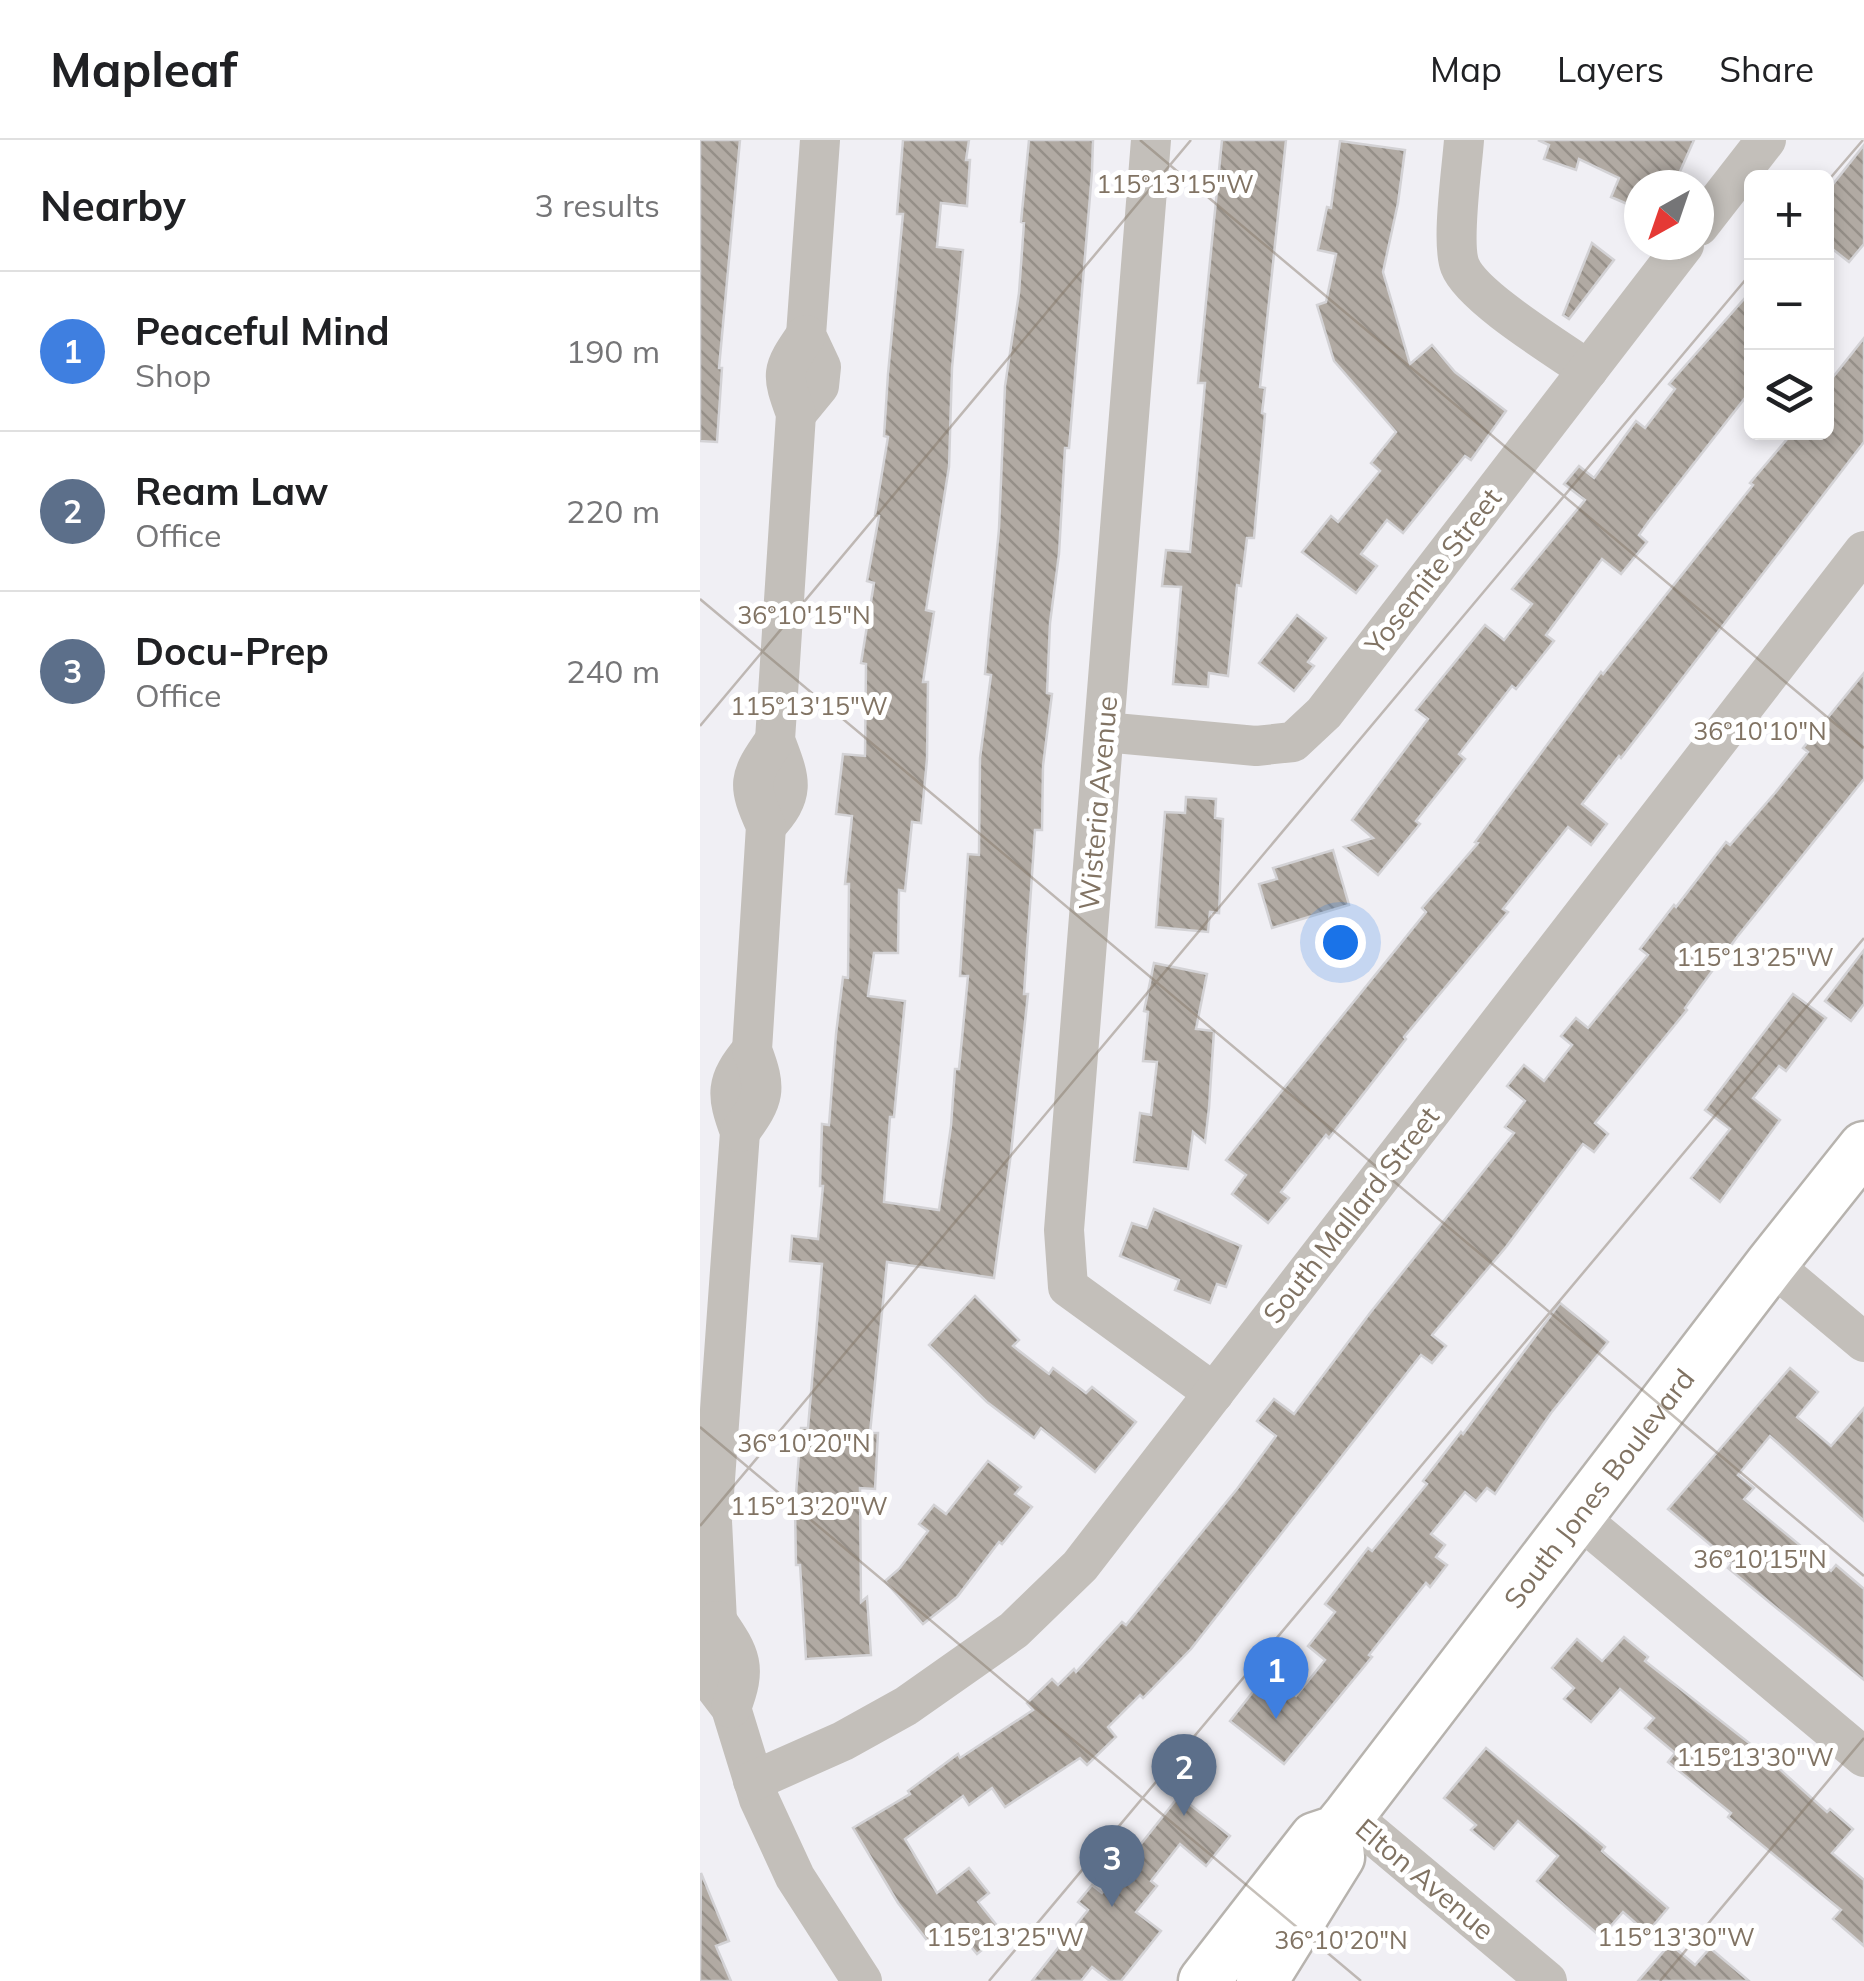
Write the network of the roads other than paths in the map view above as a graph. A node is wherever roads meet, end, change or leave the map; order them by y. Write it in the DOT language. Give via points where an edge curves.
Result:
graph roads {
  1 [pos="820,140"];
  2 [pos="1151,140"];
  3 [pos="1464,140"];
  4 [pos="1766,140"];
  5 [pos="1714,207"];
  6 [pos="1672,260"];
  7 [pos="1588,370"];
  8 [pos="1864,550"];
  9 [pos="1104,732"];
  10 [pos="1864,1147"];
  11 [pos="1770,1264"];
  12 [pos="714,1306"];
  13 [pos="1864,1342"];
  14 [pos="1214,1393"];
  15 [pos="1579,1518"];
  16 [pos="1864,1757"];
  17 [pos="752,1781"];
  18 [pos="1343,1823"];
  19 [pos="862,1981"];
  20 [pos="1204,1981"];
  21 [pos="1262,1981"];
  22 [pos="1547,1981"];
  1 -- 12 [label="street" via="806,335 821,367 819,386 796,414 775,740 788,776 785,806 766,826 752,1050 763,1080 760,1104 740,1132"];
  2 -- 9 [label="street, Wisteria Avenue"];
  3 -- 7 [label="street" via="1460,266 1482,294"];
  4 -- 5 [label="street"];
  6 -- 7 [label="street, Yosemite Street"];
  7 -- 9 [label="street, Yosemite Street" via="1324,713 1293,742 1256,746"];
  8 -- 14 [label="street, South Mallard Street"];
  9 -- 14 [label="street, Wisteria Avenue" via="1064,1230 1068,1287"];
  10 -- 11 [label="main road, South Jones Boulevard"];
  11 -- 13 [label="street"];
  11 -- 15 [label="main road, South Jones Boulevard"];
  12 -- 17 [label="street" via="717,1621 738,1652 742,1679 731,1708"];
  14 -- 17 [label="street, South Mallard Street" via="1080,1566 1014,1630 885,1719"];
  15 -- 16 [label="street"];
  15 -- 18 [label="main road, South Jones Boulevard"];
  17 -- 19 [label="street" via="804,1893"];
  18 -- 20 [label="main road, South Jones Boulevard" via="1314,1838"];
  18 -- 21 [label="main road, South Jones Boulevard" via="1340,1857"];
  18 -- 22 [label="street, Elton Avenue"];
}
